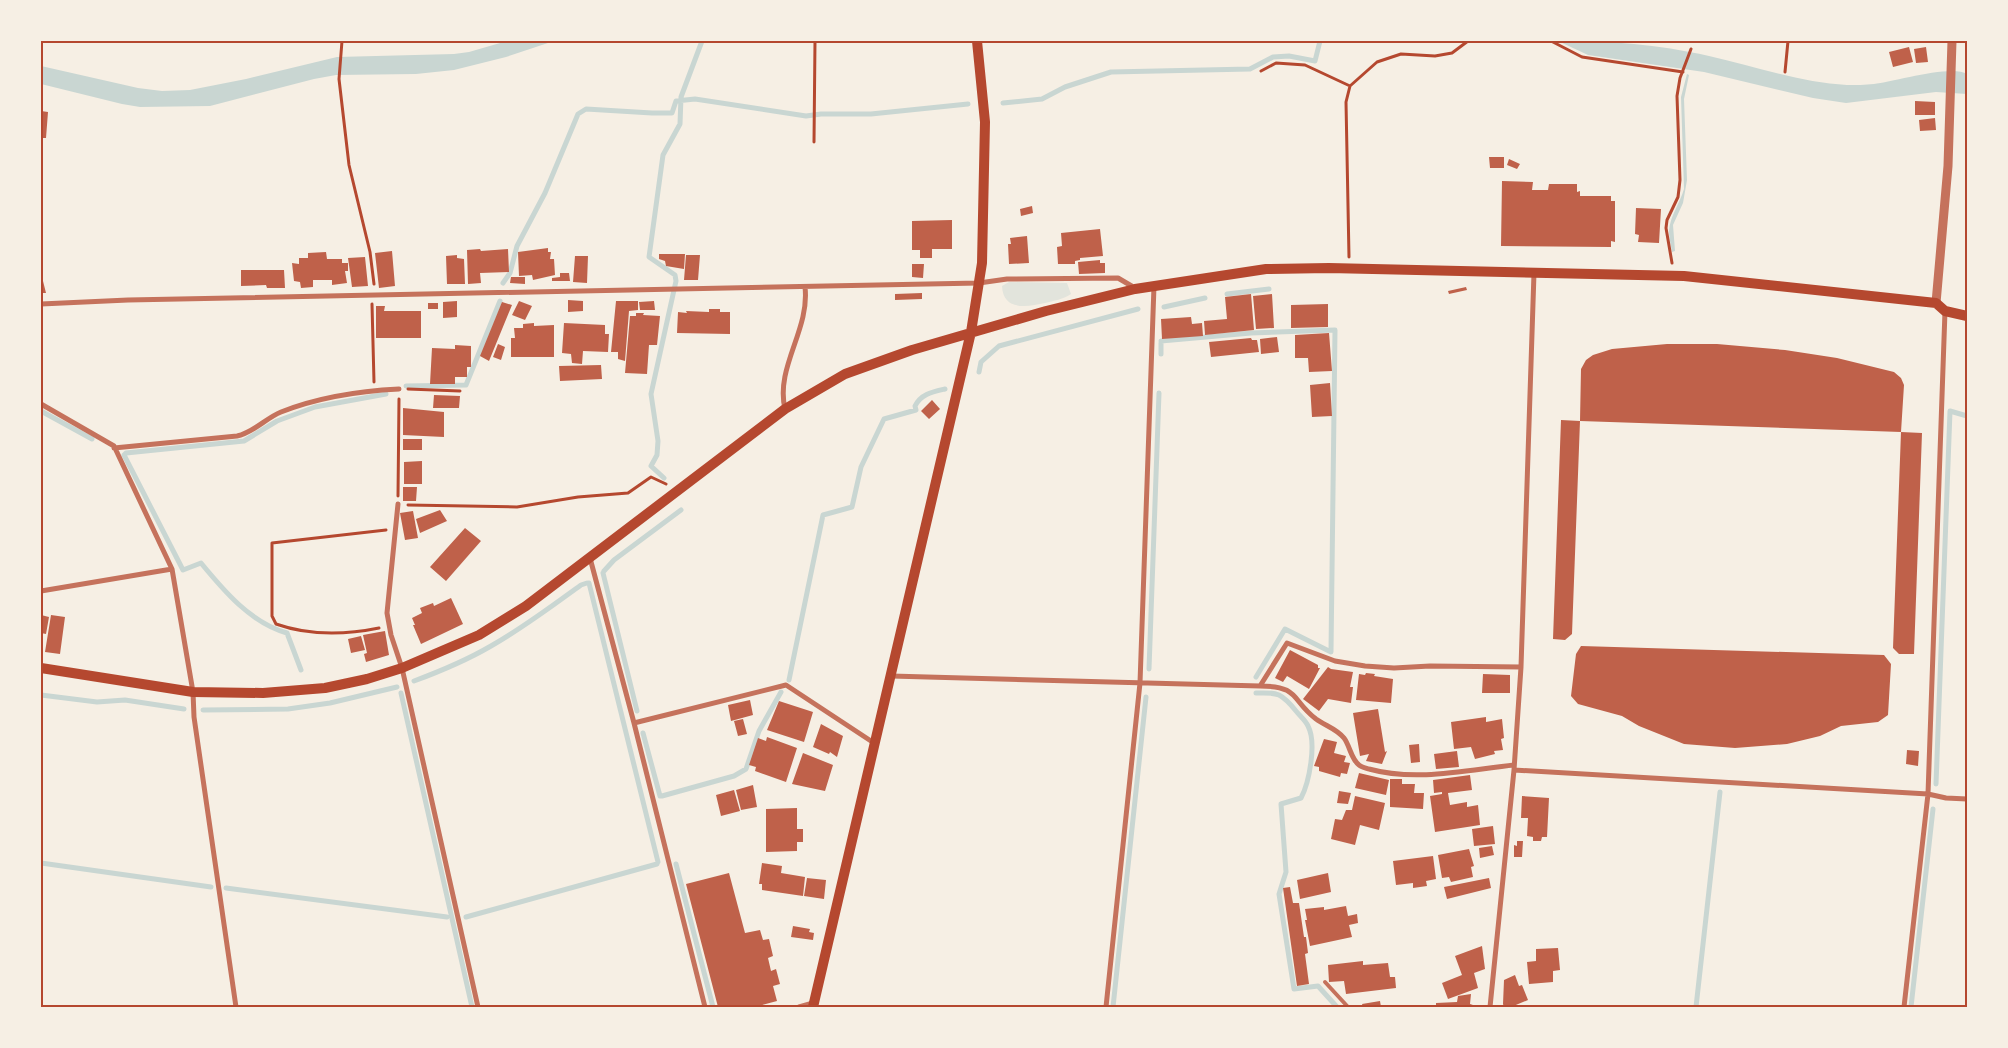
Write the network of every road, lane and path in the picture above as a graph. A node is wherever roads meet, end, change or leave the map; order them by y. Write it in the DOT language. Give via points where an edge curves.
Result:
graph roads {
  1 [pos="342,41"];
  2 [pos="815,41"];
  3 [pos="977,41"];
  4 [pos="1468,41"];
  5 [pos="1551,41"];
  6 [pos="1788,41"];
  7 [pos="1952,41"];
  8 [pos="1690,49"];
  9 [pos="1261,71"];
  10 [pos="1683,72"];
  11 [pos="1785,72"];
  12 [pos="1350,86"];
  13 [pos="814,142"];
  14 [pos="1350,269"];
  15 [pos="1534,273"];
  16 [pos="1674,276"];
  17 [pos="979,283"];
  18 [pos="1154,286"];
  19 [pos="805,287"];
  20 [pos="1135,289"];
  21 [pos="374,295"];
  22 [pos="1936,303"];
  23 [pos="41,304"];
  24 [pos="1945,311"];
  25 [pos="1967,316"];
  26 [pos="971,332"];
  27 [pos="399,389"];
  28 [pos="374,390"];
  29 [pos="460,390"];
  30 [pos="41,404"];
  31 [pos="785,409"];
  32 [pos="114,448"];
  33 [pos="679,489"];
  34 [pos="398,504"];
  35 [pos="395,529"];
  36 [pos="590,558"];
  37 [pos="172,569"];
  38 [pos="41,591"];
  39 [pos="389,626"];
  40 [pos="1521,667"];
  41 [pos="41,668"];
  42 [pos="402,668"];
  43 [pos="890,676"];
  44 [pos="1140,683"];
  45 [pos="1260,686"];
  46 [pos="193,692"];
  47 [pos="634,723"];
  48 [pos="874,744"];
  49 [pos="1514,768"];
  50 [pos="1928,794"];
  51 [pos="1967,799"];
  52 [pos="1325,982"];
  53 [pos="813,1005"];
  54 [pos="236,1007"];
  55 [pos="478,1007"];
  56 [pos="705,1007"];
  57 [pos="799,1007"];
  58 [pos="1106,1007"];
  59 [pos="1348,1007"];
  60 [pos="1490,1007"];
  61 [pos="1904,1007"];
  1 -- 21 [label="path" via="339,79 349,165 370,252"];
  2 -- 13 [label="path"];
  3 -- 17 [label="main road" via="985,122"];
  4 -- 12 [label="path" via="1452,53 1435,56 1401,54 1377,62"];
  5 -- 10 [label="path" via="1582,57"];
  6 -- 11 [label="path"];
  7 -- 22 [label="street" via="1948,166"];
  8 -- 10 [label="path"];
  9 -- 12 [label="path" via="1276,63 1305,65"];
  10 -- 16 [label="path" via="1677,96 1679,190 1666,228"];
  12 -- 14 [label="path" via="1346,102"];
  14 -- 15 [label="main road"];
  14 -- 18 [label="main road" via="1266,269"];
  15 -- 16 [label="main road"];
  15 -- 40 [label="street"];
  16 -- 22 [label="main road"];
  17 -- 19 [label="street"];
  17 -- 20 [label="street" via="1006,279 1118,278"];
  17 -- 26 [label="main road"];
  18 -- 20 [label="main road"];
  18 -- 44 [label="street"];
  19 -- 21 [label="street"];
  19 -- 31 [label="street" via="806,310 782,395"];
  20 -- 26 [label="main road"];
  21 -- 23 [label="street"];
  21 -- 28 [label="path"];
  22 -- 24 [label="main road"];
  24 -- 25 [label="main road"];
  24 -- 50 [label="street"];
  26 -- 31 [label="main road" via="845,374"];
  26 -- 43 [label="main road"];
  27 -- 28 [label="street"];
  27 -- 29 [label="path"];
  27 -- 34 [label="path"];
  28 -- 32 [label="street" via="300,405 278,413 244,435"];
  30 -- 32 [label="street"];
  31 -- 33 [label="main road"];
  32 -- 37 [label="street"];
  33 -- 34 [label="path" via="651,477 628,493 517,507"];
  33 -- 36 [label="main road"];
  34 -- 35 [label="street"];
  35 -- 39 [label="street" via="387,603"];
  35 -- 39 [label="path" via="272,543 272,616 276,624 330,634"];
  36 -- 42 [label="main road" via="526,606 479,635"];
  36 -- 47 [label="street"];
  37 -- 38 [label="street"];
  37 -- 46 [label="street"];
  39 -- 42 [label="street"];
  40 -- 45 [label="street" via="1365,666 1336,661 1287,643"];
  40 -- 49 [label="street"];
  41 -- 46 [label="main road"];
  42 -- 46 [label="main road" via="325,688 263,693"];
  42 -- 55 [label="street"];
  43 -- 44 [label="street"];
  43 -- 48 [label="main road"];
  44 -- 45 [label="street"];
  44 -- 58 [label="street"];
  45 -- 49 [label="street" via="1284,688 1295,695 1316,718 1339,732 1359,766 1378,771 1424,774"];
  46 -- 54 [label="street" via="194,718"];
  47 -- 48 [label="street" via="786,684"];
  47 -- 56 [label="street"];
  48 -- 53 [label="main road"];
  49 -- 50 [label="street"];
  49 -- 60 [label="street"];
  50 -- 51 [label="street"];
  50 -- 61 [label="street"];
  52 -- 59 [label="lane"];
  53 -- 57 [label="street"];
}
